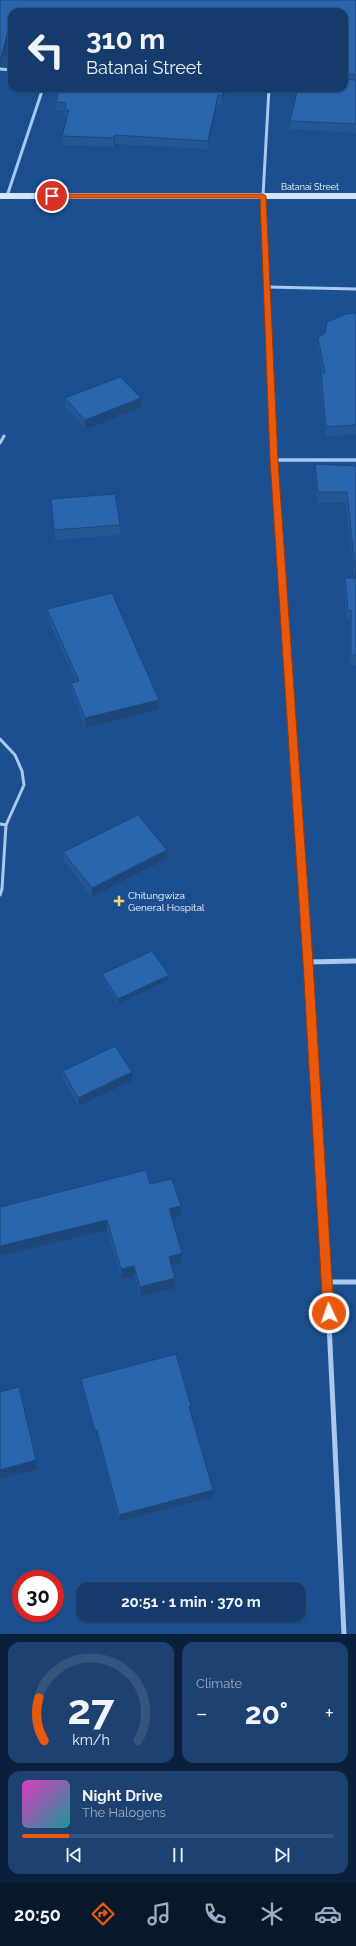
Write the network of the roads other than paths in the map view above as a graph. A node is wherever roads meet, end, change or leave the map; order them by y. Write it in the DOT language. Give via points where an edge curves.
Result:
graph roads {
  1 [pos="42,92"];
  2 [pos="269,92"];
  3 [pos="3,196"];
  4 [pos="263,196"];
  5 [pos="356,196"];
  6 [pos="268,287"];
  7 [pos="356,289"];
  8 [pos="4,436"];
  9 [pos="0,444"];
  10 [pos="274,460"];
  11 [pos="356,460"];
  12 [pos="0,739"];
  13 [pos="0,824"];
  14 [pos="6,825"];
  15 [pos="0,895"];
  16 [pos="356,961"];
  17 [pos="308,962"];
  18 [pos="327,1282"];
  19 [pos="356,1282"];
  20 [pos="344,1634"];
  1 -- 3 [label="street"];
  2 -- 4 [label="street"];
  3 -- 4 [label="street, Batanai Street"];
  4 -- 5 [label="street, Batanai Street"];
  4 -- 6 [label="street"];
  6 -- 7 [label="street"];
  6 -- 10 [label="street"];
  8 -- 9 [label="lane"];
  10 -- 11 [label="street"];
  10 -- 17 [label="street"];
  12 -- 14 [label="lane" via="15,755 22,771 24,785"];
  13 -- 14 [label="lane"];
  14 -- 15 [label="lane"];
  16 -- 17 [label="street"];
  17 -- 18 [label="street"];
  18 -- 19 [label="street"];
  18 -- 20 [label="street"];
}
